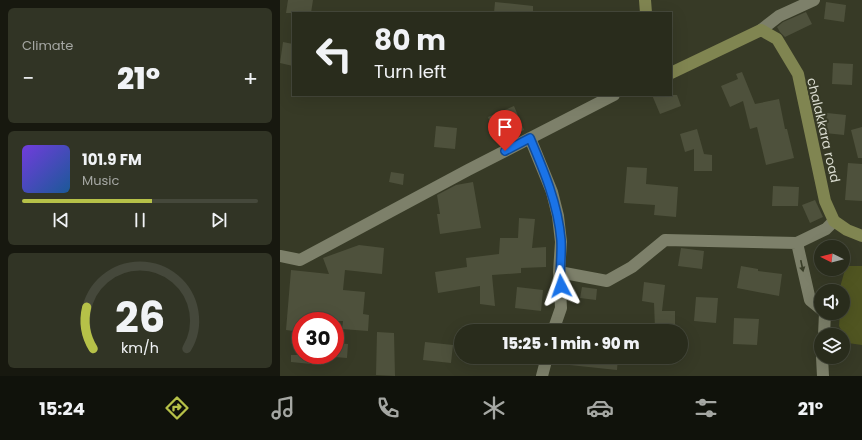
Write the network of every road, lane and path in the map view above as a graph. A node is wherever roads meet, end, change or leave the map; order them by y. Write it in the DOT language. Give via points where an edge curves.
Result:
graph roads {
  1 [pos="645,0"];
  2 [pos="814,0"];
  3 [pos="646,12"];
  4 [pos="761,30"];
  5 [pos="672,73"];
  6 [pos="612,96"];
  7 [pos="530,138"];
  8 [pos="834,220"];
  9 [pos="862,236"];
  10 [pos="797,243"];
  11 [pos="280,256"];
  12 [pos="559,272"];
  13 [pos="814,303"];
  14 [pos="556,324"];
  15 [pos="545,364"];
  16 [pos="822,364"];
  17 [pos="542,376"];
  18 [pos="823,376"];
  1 -- 3 [label="main road"];
  2 -- 4 [label="street" via="779,16"];
  4 -- 5 [label="main road"];
  4 -- 8 [label="main road, chalakkara road" via="777,39 798,74 825,200"];
  6 -- 7 [label="street"];
  7 -- 11 [label="street" via="300,260"];
  7 -- 12 [label="street" via="552,192 558,216 561,242"];
  8 -- 9 [label="main road" via="847,230"];
  8 -- 10 [label="street" via="826,228"];
  10 -- 12 [label="street" via="665,240 632,267 607,281"];
  10 -- 13 [label="street, one-way" via="810,300"];
  12 -- 14 [label="street" via="561,308"];
  15 -- 17 [label="street"];
  16 -- 18 [label="street"];
}
